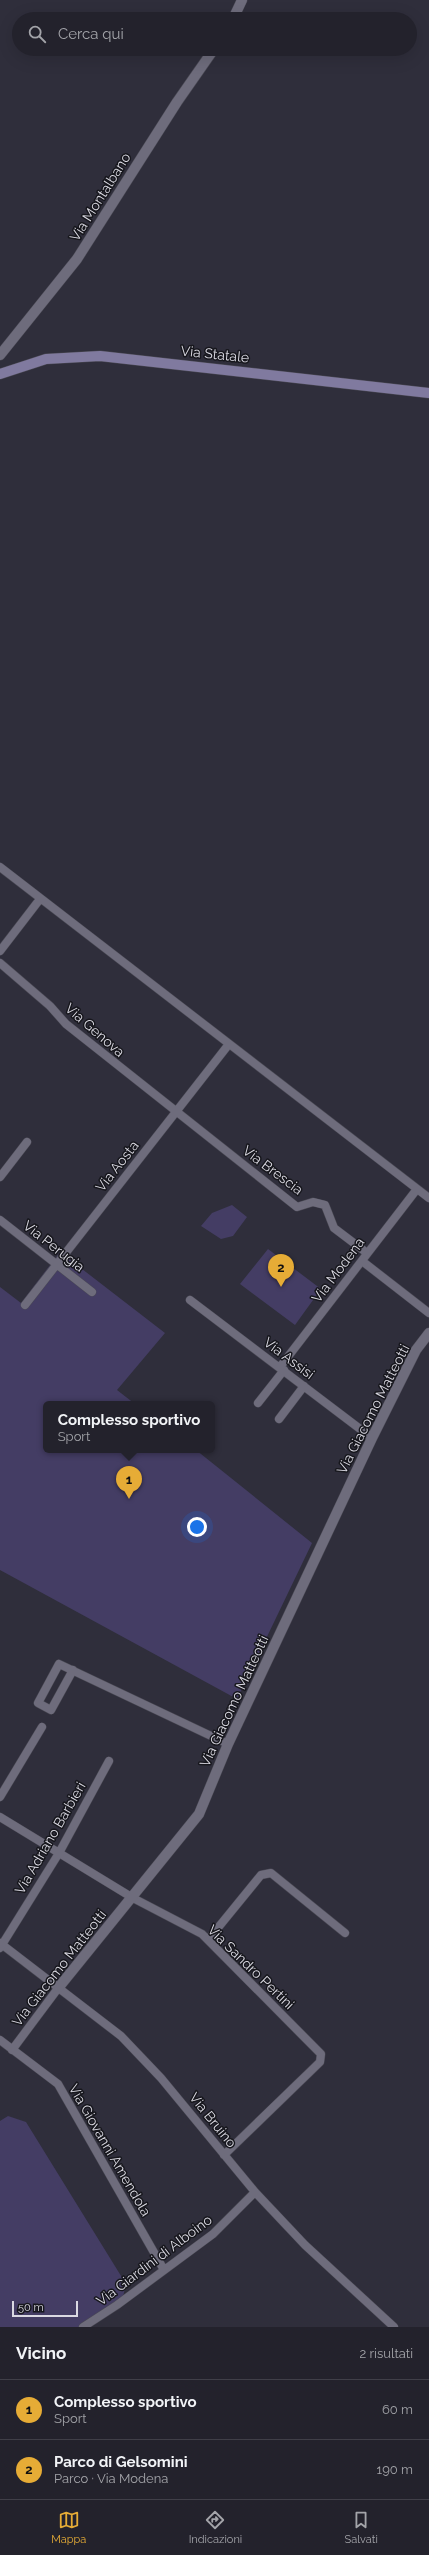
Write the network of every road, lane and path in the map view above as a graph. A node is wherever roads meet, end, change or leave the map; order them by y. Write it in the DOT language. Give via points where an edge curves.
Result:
graph roads {
  1 [pos="242,0"];
  2 [pos="236,12"];
  3 [pos="209,56"];
  4 [pos="0,355"];
  5 [pos="0,374"];
  6 [pos="429,393"];
  7 [pos="0,867"];
  8 [pos="40,899"];
  9 [pos="0,951"];
  10 [pos="0,964"];
  11 [pos="230,1044"];
  12 [pos="176,1113"];
  13 [pos="27,1142"];
  14 [pos="0,1177"];
  15 [pos="417,1188"];
  16 [pos="429,1198"];
  17 [pos="0,1220"];
  18 [pos="367,1253"];
  19 [pos="362,1261"];
  20 [pos="56,1264"];
  21 [pos="92,1292"];
  22 [pos="190,1300"];
  23 [pos="25,1305"];
  24 [pos="429,1313"];
  25 [pos="429,1333"];
  26 [pos="282,1369"];
  27 [pos="304,1386"];
  28 [pos="258,1403"];
  29 [pos="279,1419"];
  30 [pos="372,1438"];
  31 [pos="73,1670"];
  32 [pos="42,1727"];
  33 [pos="228,1744"];
  34 [pos="109,1762"];
  35 [pos="0,1797"];
  36 [pos="0,1817"];
  37 [pos="58,1852"];
  38 [pos="133,1898"];
  39 [pos="345,1933"];
  40 [pos="208,1940"];
  41 [pos="1,1946"];
  42 [pos="59,1987"];
  43 [pos="0,2040"];
  44 [pos="12,2050"];
  45 [pos="224,2154"];
  46 [pos="255,2192"];
  47 [pos="164,2270"];
  48 [pos="82,2327"];
  49 [pos="394,2327"];
  1 -- 2 [label="street"];
  3 -- 4 [label="street, Via Montalbano" via="77,259"];
  5 -- 6 [label="main road, Via Statale" via="46,359 100,356"];
  7 -- 8 [label="street"];
  8 -- 9 [label="street"];
  8 -- 11 [label="street"];
  10 -- 12 [label="street, Via Genova" via="50,1006 66,1024"];
  11 -- 12 [label="street, Via Aosta"];
  11 -- 15 [label="street"];
  12 -- 18 [label="street, Via Brescia" via="297,1207 313,1202 325,1205 334,1228"];
  12 -- 20 [label="street, Via Aosta"];
  13 -- 14 [label="street"];
  15 -- 16 [label="street"];
  15 -- 18 [label="street, Via Modena"];
  17 -- 20 [label="street, Via Perugia"];
  18 -- 19 [label="street, Via Modena"];
  19 -- 24 [label="street"];
  19 -- 26 [label="street, Via Modena"];
  20 -- 21 [label="street, Via Perugia"];
  20 -- 23 [label="street, Via Aosta"];
  22 -- 26 [label="street, Via Assisi"];
  25 -- 30 [label="street, Via Giacomo Matteotti" via="416,1350"];
  26 -- 27 [label="street, Via Assisi"];
  26 -- 28 [label="street, Via Modena"];
  27 -- 29 [label="street"];
  27 -- 30 [label="street, Via Assisi"];
  30 -- 33 [label="street, Via Giacomo Matteotti"];
  31 -- 31 [label="street" via="59,1664 38,1703 51,1710"];
  31 -- 33 [label="street"];
  32 -- 35 [label="street"];
  33 -- 38 [label="street, Via Giacomo Matteotti" via="198,1814"];
  34 -- 37 [label="street, Via Adriano Barbieri"];
  36 -- 37 [label="street, Via Sandro Pertini"];
  37 -- 38 [label="street, Via Sandro Pertini"];
  37 -- 41 [label="street, Via Adriano Barbieri"];
  38 -- 40 [label="street, Via Sandro Pertini" via="202,1934"];
  38 -- 42 [label="street, Via Giacomo Matteotti"];
  39 -- 40 [label="street" via="271,1873 261,1875"];
  40 -- 45 [label="street, Via Sandro Pertini" via="321,2054 320,2062"];
  41 -- 42 [label="street, Via Bruino"];
  42 -- 44 [label="street, Via Giacomo Matteotti"];
  42 -- 45 [label="street, Via Bruino" via="121,2036 161,2078"];
  43 -- 44 [label="street, Via Giovanni Amendola"];
  44 -- 47 [label="street, Via Giovanni Amendola" via="58,2084"];
  45 -- 46 [label="street, Via Bruino"];
  46 -- 47 [label="street, Via Giardini di Alboino" via="213,2234"];
  46 -- 49 [label="street, Via Bruino" via="305,2245"];
  47 -- 48 [label="street, Via Giardini di Alboino"];
}
